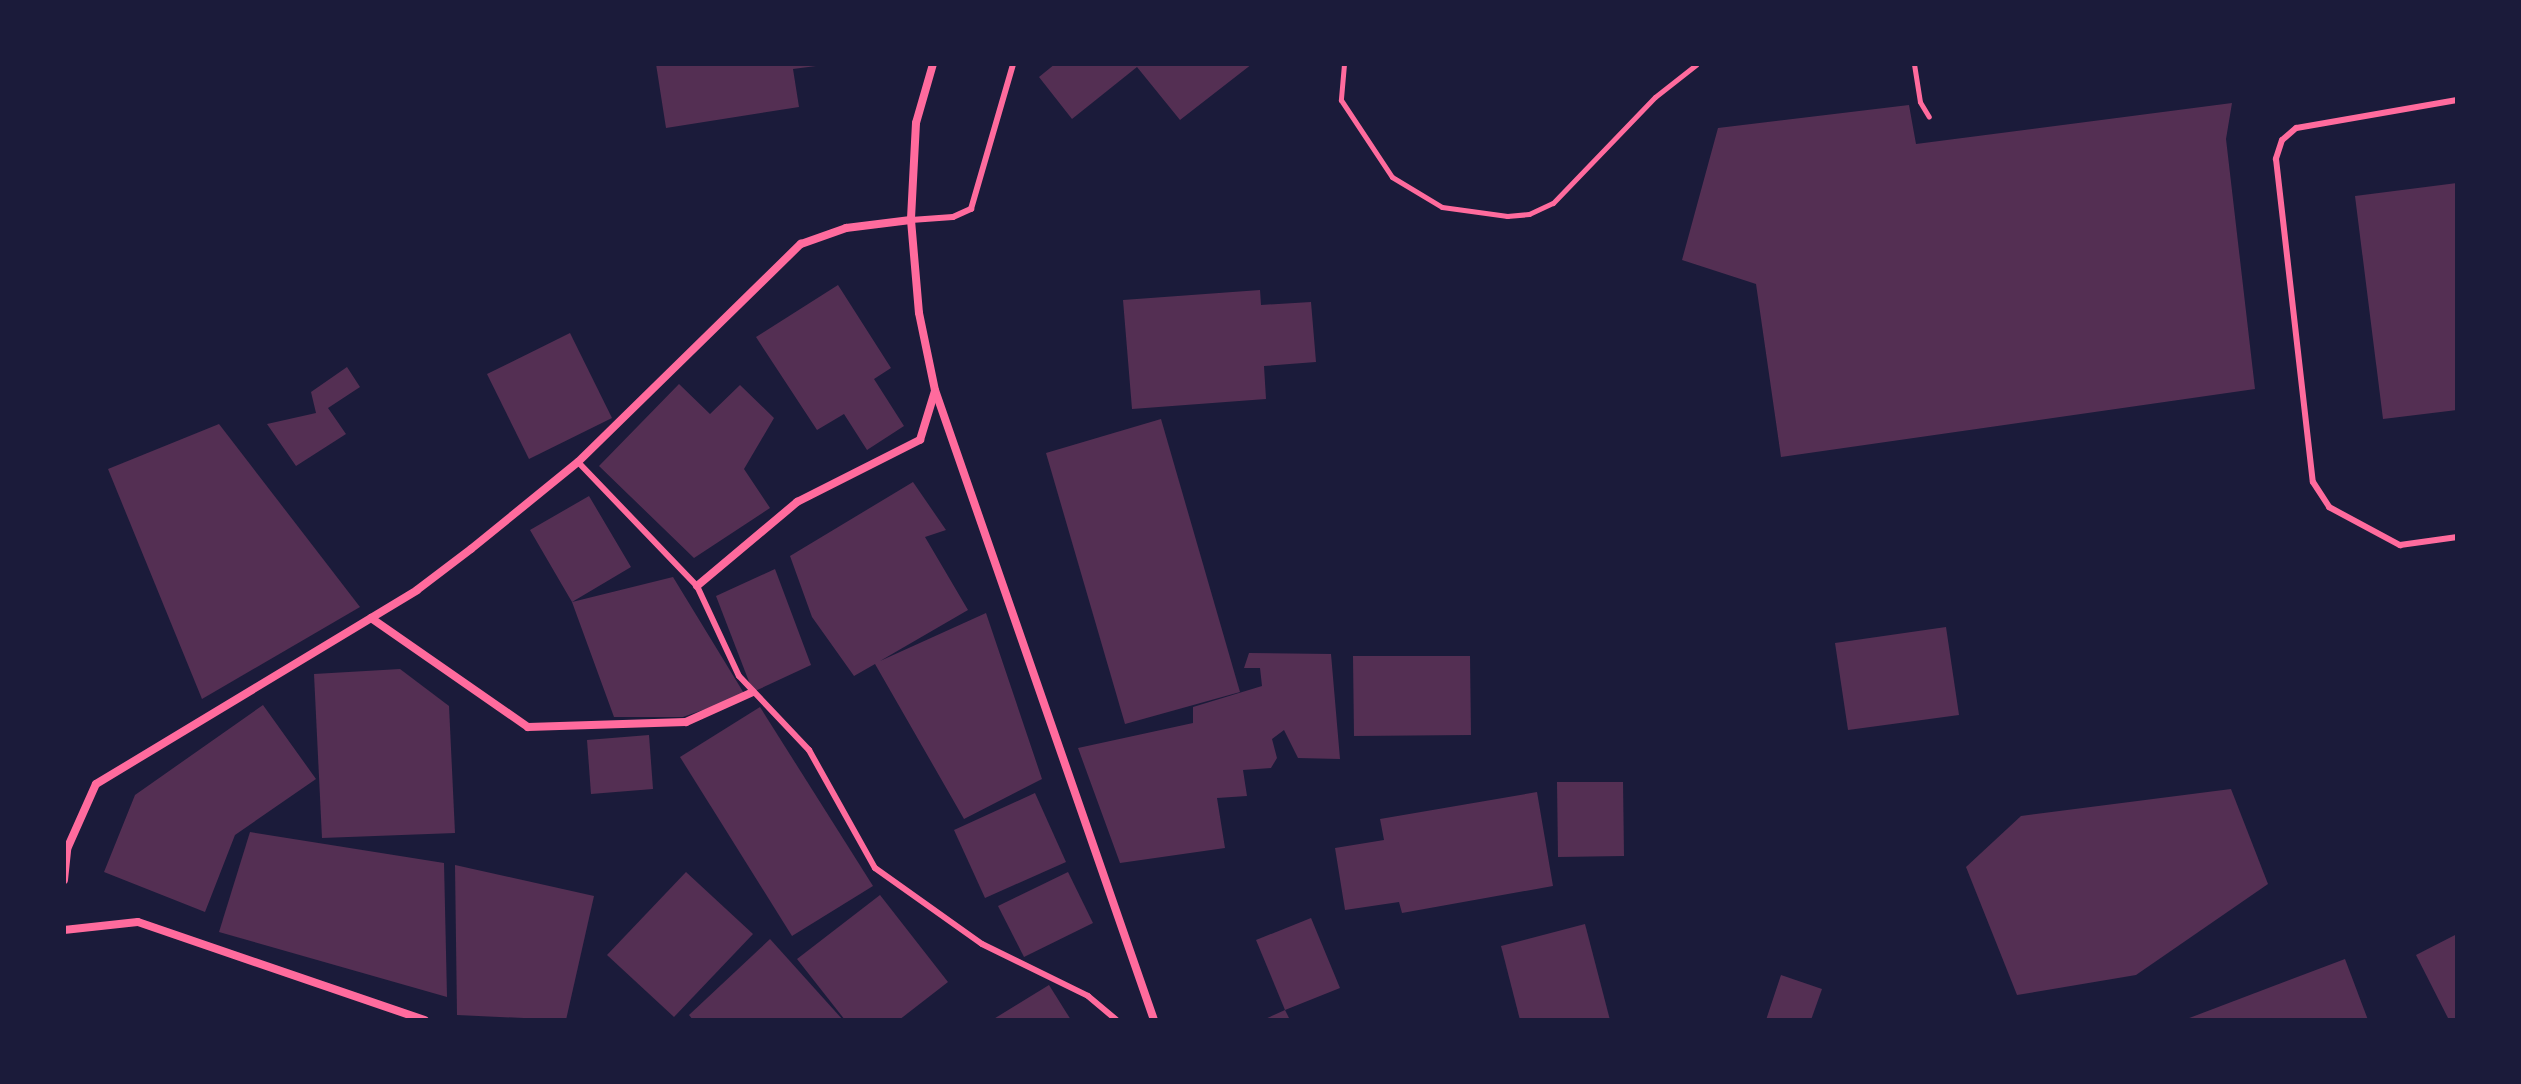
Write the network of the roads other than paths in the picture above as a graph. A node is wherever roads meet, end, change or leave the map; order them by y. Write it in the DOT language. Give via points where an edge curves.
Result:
graph roads {
  1 [pos="933,64"];
  2 [pos="1013,64"];
  3 [pos="2457,100"];
  4 [pos="911,220"];
  5 [pos="935,390"];
  6 [pos="578,462"];
  7 [pos="2457,537"];
  8 [pos="697,586"];
  9 [pos="371,618"];
  10 [pos="753,692"];
  11 [pos="64,880"];
  12 [pos="64,930"];
  13 [pos="425,1020"];
  14 [pos="1117,1020"];
  15 [pos="1154,1020"];
  1 -- 4 [label="street" via="916,123"];
  2 -- 4 [label="lane" via="971,209 953,217"];
  3 -- 7 [label="lane" via="2296,128 2282,140 2276,159 2313,482 2329,507 2400,545"];
  4 -- 5 [label="street" via="919,313"];
  4 -- 6 [label="street" via="846,228 801,244"];
  5 -- 8 [label="street" via="920,440 797,502"];
  5 -- 15 [label="street"];
  6 -- 8 [label="lane"];
  6 -- 9 [label="street" via="417,590"];
  8 -- 10 [label="lane" via="739,676"];
  9 -- 10 [label="street" via="528,727 686,722"];
  9 -- 11 [label="street" via="96,784 67,849"];
  10 -- 14 [label="lane" via="809,750 875,868 982,944 1088,996"];
  12 -- 13 [label="street" via="138,922"];
}
